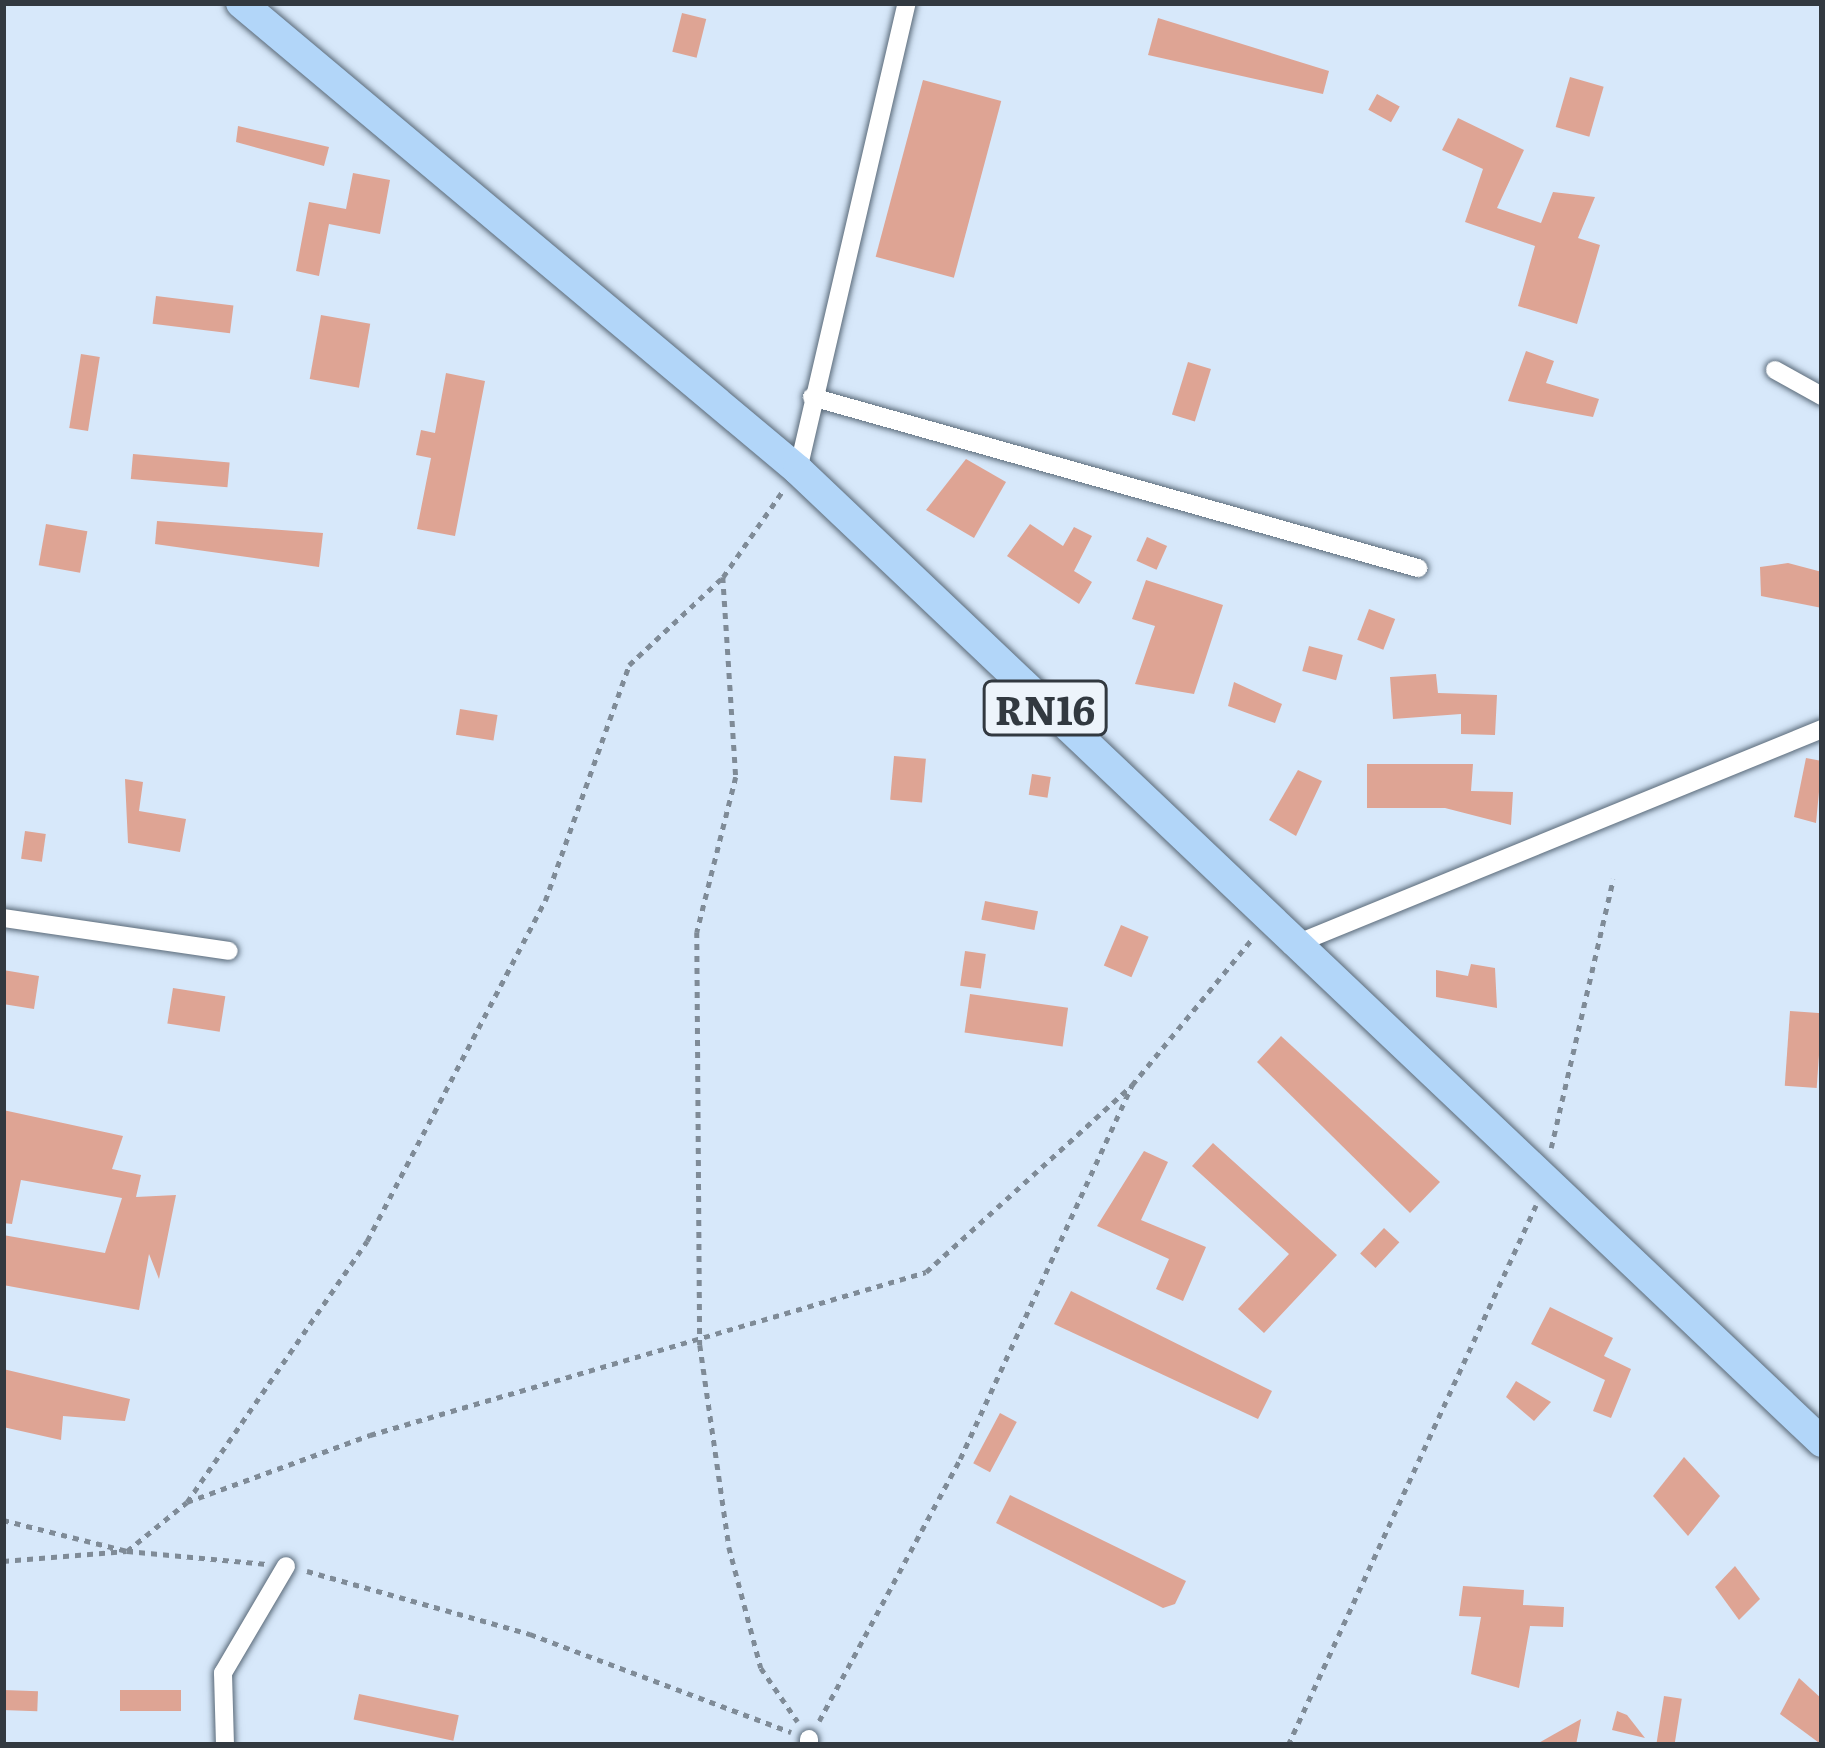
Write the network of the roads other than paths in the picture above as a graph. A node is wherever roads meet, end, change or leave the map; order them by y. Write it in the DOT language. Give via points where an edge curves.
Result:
graph roads {
  1 [pos="241,3"];
  2 [pos="907,3"];
  3 [pos="1775,370"];
  4 [pos="1822,396"];
  5 [pos="812,397"];
  6 [pos="798,470"];
  7 [pos="1418,568"];
  8 [pos="1822,729"];
  9 [pos="3,918"];
  10 [pos="1291,946"];
  11 [pos="229,951"];
  12 [pos="1822,1442"];
  13 [pos="286,1566"];
  14 [pos="225,1745"];
  1 -- 6 [label="main road, RN16"];
  2 -- 5 [label="street"];
  3 -- 4 [label="street"];
  5 -- 6 [label="street"];
  5 -- 7 [label="street"];
  6 -- 10 [label="main road, RN16"];
  8 -- 10 [label="street"];
  9 -- 11 [label="street"];
  10 -- 12 [label="main road, RN16"];
  13 -- 14 [label="street" via="224,1673"];
}
